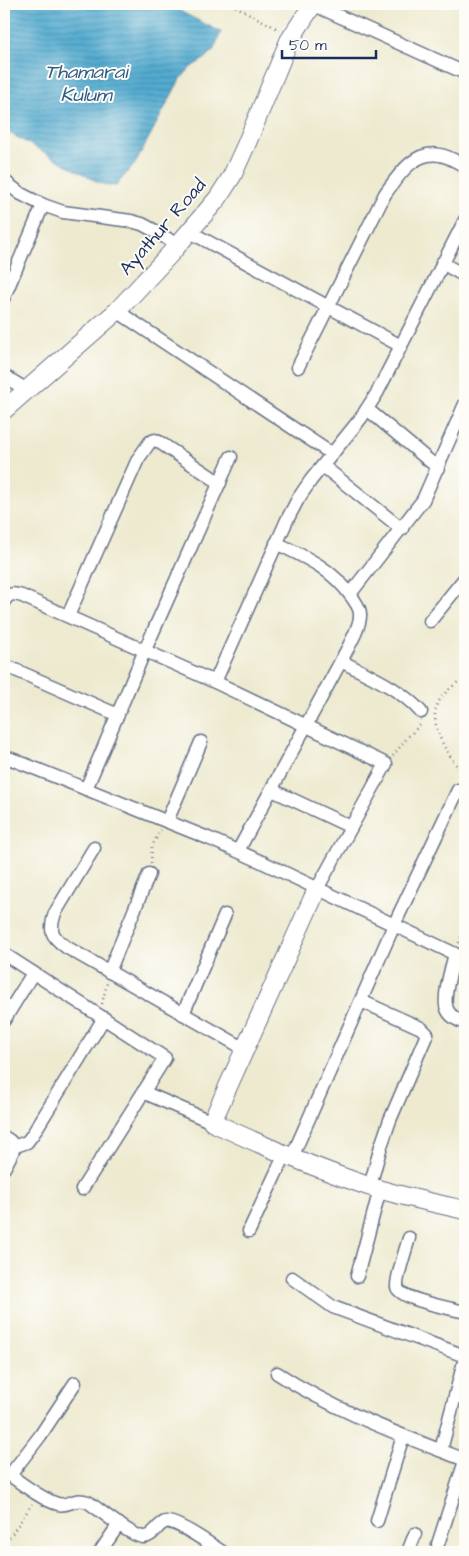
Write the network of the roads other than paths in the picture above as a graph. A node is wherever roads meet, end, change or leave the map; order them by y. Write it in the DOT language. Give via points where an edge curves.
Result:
graph roads {
  1 [pos="313,4"];
  2 [pos="465,74"];
  3 [pos="465,166"];
  4 [pos="4,181"];
  5 [pos="43,205"];
  6 [pos="465,220"];
  7 [pos="190,232"];
  8 [pos="178,246"];
  9 [pos="442,264"];
  10 [pos="465,276"];
  11 [pos="4,297"];
  12 [pos="328,307"];
  13 [pos="117,311"];
  14 [pos="400,346"];
  15 [pos="298,367"];
  16 [pos="4,376"];
  17 [pos="27,390"];
  18 [pos="465,404"];
  19 [pos="367,409"];
  20 [pos="4,410"];
  21 [pos="332,454"];
  22 [pos="231,456"];
  23 [pos="323,466"];
  24 [pos="438,468"];
  25 [pos="220,483"];
  26 [pos="402,529"];
  27 [pos="276,544"];
  28 [pos="465,578"];
  29 [pos="350,594"];
  30 [pos="4,601"];
  31 [pos="68,616"];
  32 [pos="430,621"];
  33 [pos="145,650"];
  34 [pos="341,661"];
  35 [pos="4,665"];
  36 [pos="215,682"];
  37 [pos="118,715"];
  38 [pos="426,717"];
  39 [pos="306,726"];
  40 [pos="201,742"];
  41 [pos="4,756"];
  42 [pos="86,789"];
  43 [pos="272,790"];
  44 [pos="458,790"];
  45 [pos="167,821"];
  46 [pos="351,827"];
  47 [pos="94,848"];
  48 [pos="238,852"];
  49 [pos="149,874"];
  50 [pos="317,889"];
  51 [pos="225,915"];
  52 [pos="394,925"];
  53 [pos="4,954"];
  54 [pos="109,972"];
  55 [pos="33,973"];
  56 [pos="361,1001"];
  57 [pos="183,1014"];
  58 [pos="100,1016"];
  59 [pos="4,1020"];
  60 [pos="465,1023"];
  61 [pos="245,1049"];
  62 [pos="143,1092"];
  63 [pos="212,1122"];
  64 [pos="4,1137"];
  65 [pos="13,1147"];
  66 [pos="289,1155"];
  67 [pos="4,1168"];
  68 [pos="375,1188"];
  69 [pos="82,1189"];
  70 [pos="465,1210"];
  71 [pos="249,1231"];
  72 [pos="409,1238"];
  73 [pos="357,1276"];
  74 [pos="292,1278"];
  75 [pos="465,1312"];
  76 [pos="465,1357"];
  77 [pos="277,1373"];
  78 [pos="74,1383"];
  79 [pos="403,1436"];
  80 [pos="440,1450"];
  81 [pos="465,1460"];
  82 [pos="7,1473"];
  83 [pos="377,1521"];
  84 [pos="119,1524"];
  85 [pos="415,1534"];
  86 [pos="438,1544"];
  87 [pos="100,1552"];
  88 [pos="222,1552"];
  89 [pos="408,1552"];
  1 -- 2 [label="street"];
  1 -- 7 [label="street, Ayathur Road" via="292,36 232,176"];
  3 -- 12 [label="street" via="440,155 423,155 401,173 385,194"];
  4 -- 5 [label="street"];
  5 -- 8 [label="street" via="63,212 142,224"];
  5 -- 11 [label="street"];
  6 -- 9 [label="street"];
  7 -- 8 [label="street, Ayathur Road"];
  7 -- 12 [label="street"];
  8 -- 13 [label="street, Ayathur Road"];
  9 -- 10 [label="street"];
  9 -- 14 [label="street"];
  12 -- 14 [label="street"];
  12 -- 15 [label="street"];
  13 -- 17 [label="street, Ayathur Road"];
  13 -- 21 [label="street"];
  14 -- 19 [label="street"];
  16 -- 17 [label="street"];
  17 -- 20 [label="street, Ayathur Road"];
  18 -- 24 [label="street"];
  19 -- 21 [label="street"];
  19 -- 24 [label="street"];
  21 -- 23 [label="street"];
  22 -- 25 [label="street"];
  23 -- 26 [label="street"];
  23 -- 27 [label="street" via="298,499"];
  24 -- 26 [label="street" via="424,500"];
  25 -- 31 [label="street" via="160,442 150,442 138,459"];
  25 -- 33 [label="street"];
  26 -- 29 [label="street"];
  27 -- 29 [label="street" via="326,569"];
  27 -- 36 [label="street"];
  28 -- 32 [label="street"];
  29 -- 34 [label="street" via="360,614 354,636"];
  30 -- 31 [label="street" via="14,593"];
  31 -- 33 [label="street"];
  33 -- 36 [label="street"];
  33 -- 37 [label="street"];
  34 -- 38 [label="street" via="403,694"];
  34 -- 39 [label="street"];
  35 -- 37 [label="street"];
  36 -- 39 [label="street"];
  37 -- 42 [label="street"];
  39 -- 43 [label="street"];
  39 -- 46 [label="street" via="386,764"];
  40 -- 45 [label="street"];
  41 -- 42 [label="street"];
  42 -- 45 [label="street"];
  43 -- 46 [label="street"];
  43 -- 48 [label="street"];
  44 -- 52 [label="street"];
  45 -- 48 [label="street"];
  46 -- 50 [label="street"];
  47 -- 54 [label="street" via="55,913 52,934 66,947"];
  48 -- 50 [label="street"];
  49 -- 54 [label="street"];
  50 -- 52 [label="street"];
  50 -- 61 [label="street"];
  51 -- 57 [label="street"];
  52 -- 56 [label="street"];
  52 -- 60 [label="street" via="455,954 446,1008"];
  53 -- 55 [label="street"];
  54 -- 57 [label="street"];
  55 -- 58 [label="street"];
  55 -- 59 [label="street"];
  56 -- 66 [label="street"];
  56 -- 68 [label="street" via="421,1028 427,1034 380,1146"];
  57 -- 61 [label="street"];
  58 -- 62 [label="street" via="165,1058"];
  58 -- 65 [label="street" via="33,1134 27,1142"];
  61 -- 63 [label="street"];
  62 -- 63 [label="street"];
  62 -- 69 [label="street"];
  63 -- 66 [label="street"];
  64 -- 65 [label="street"];
  65 -- 67 [label="street"];
  66 -- 68 [label="street"];
  66 -- 71 [label="street"];
  68 -- 70 [label="street"];
  68 -- 73 [label="street"];
  72 -- 75 [label="street" via="398,1280 399,1292"];
  74 -- 76 [label="street" via="333,1307"];
  76 -- 80 [label="street"];
  77 -- 79 [label="street" via="324,1401"];
  78 -- 82 [label="street" via="40,1436"];
  79 -- 80 [label="street"];
  79 -- 83 [label="street"];
  80 -- 81 [label="street"];
  81 -- 86 [label="street"];
  82 -- 84 [label="street" via="58,1504 80,1499 88,1502"];
  84 -- 87 [label="street"];
  84 -- 88 [label="street" via="142,1537 148,1536 164,1522 170,1522"];
  85 -- 89 [label="street"];
}
